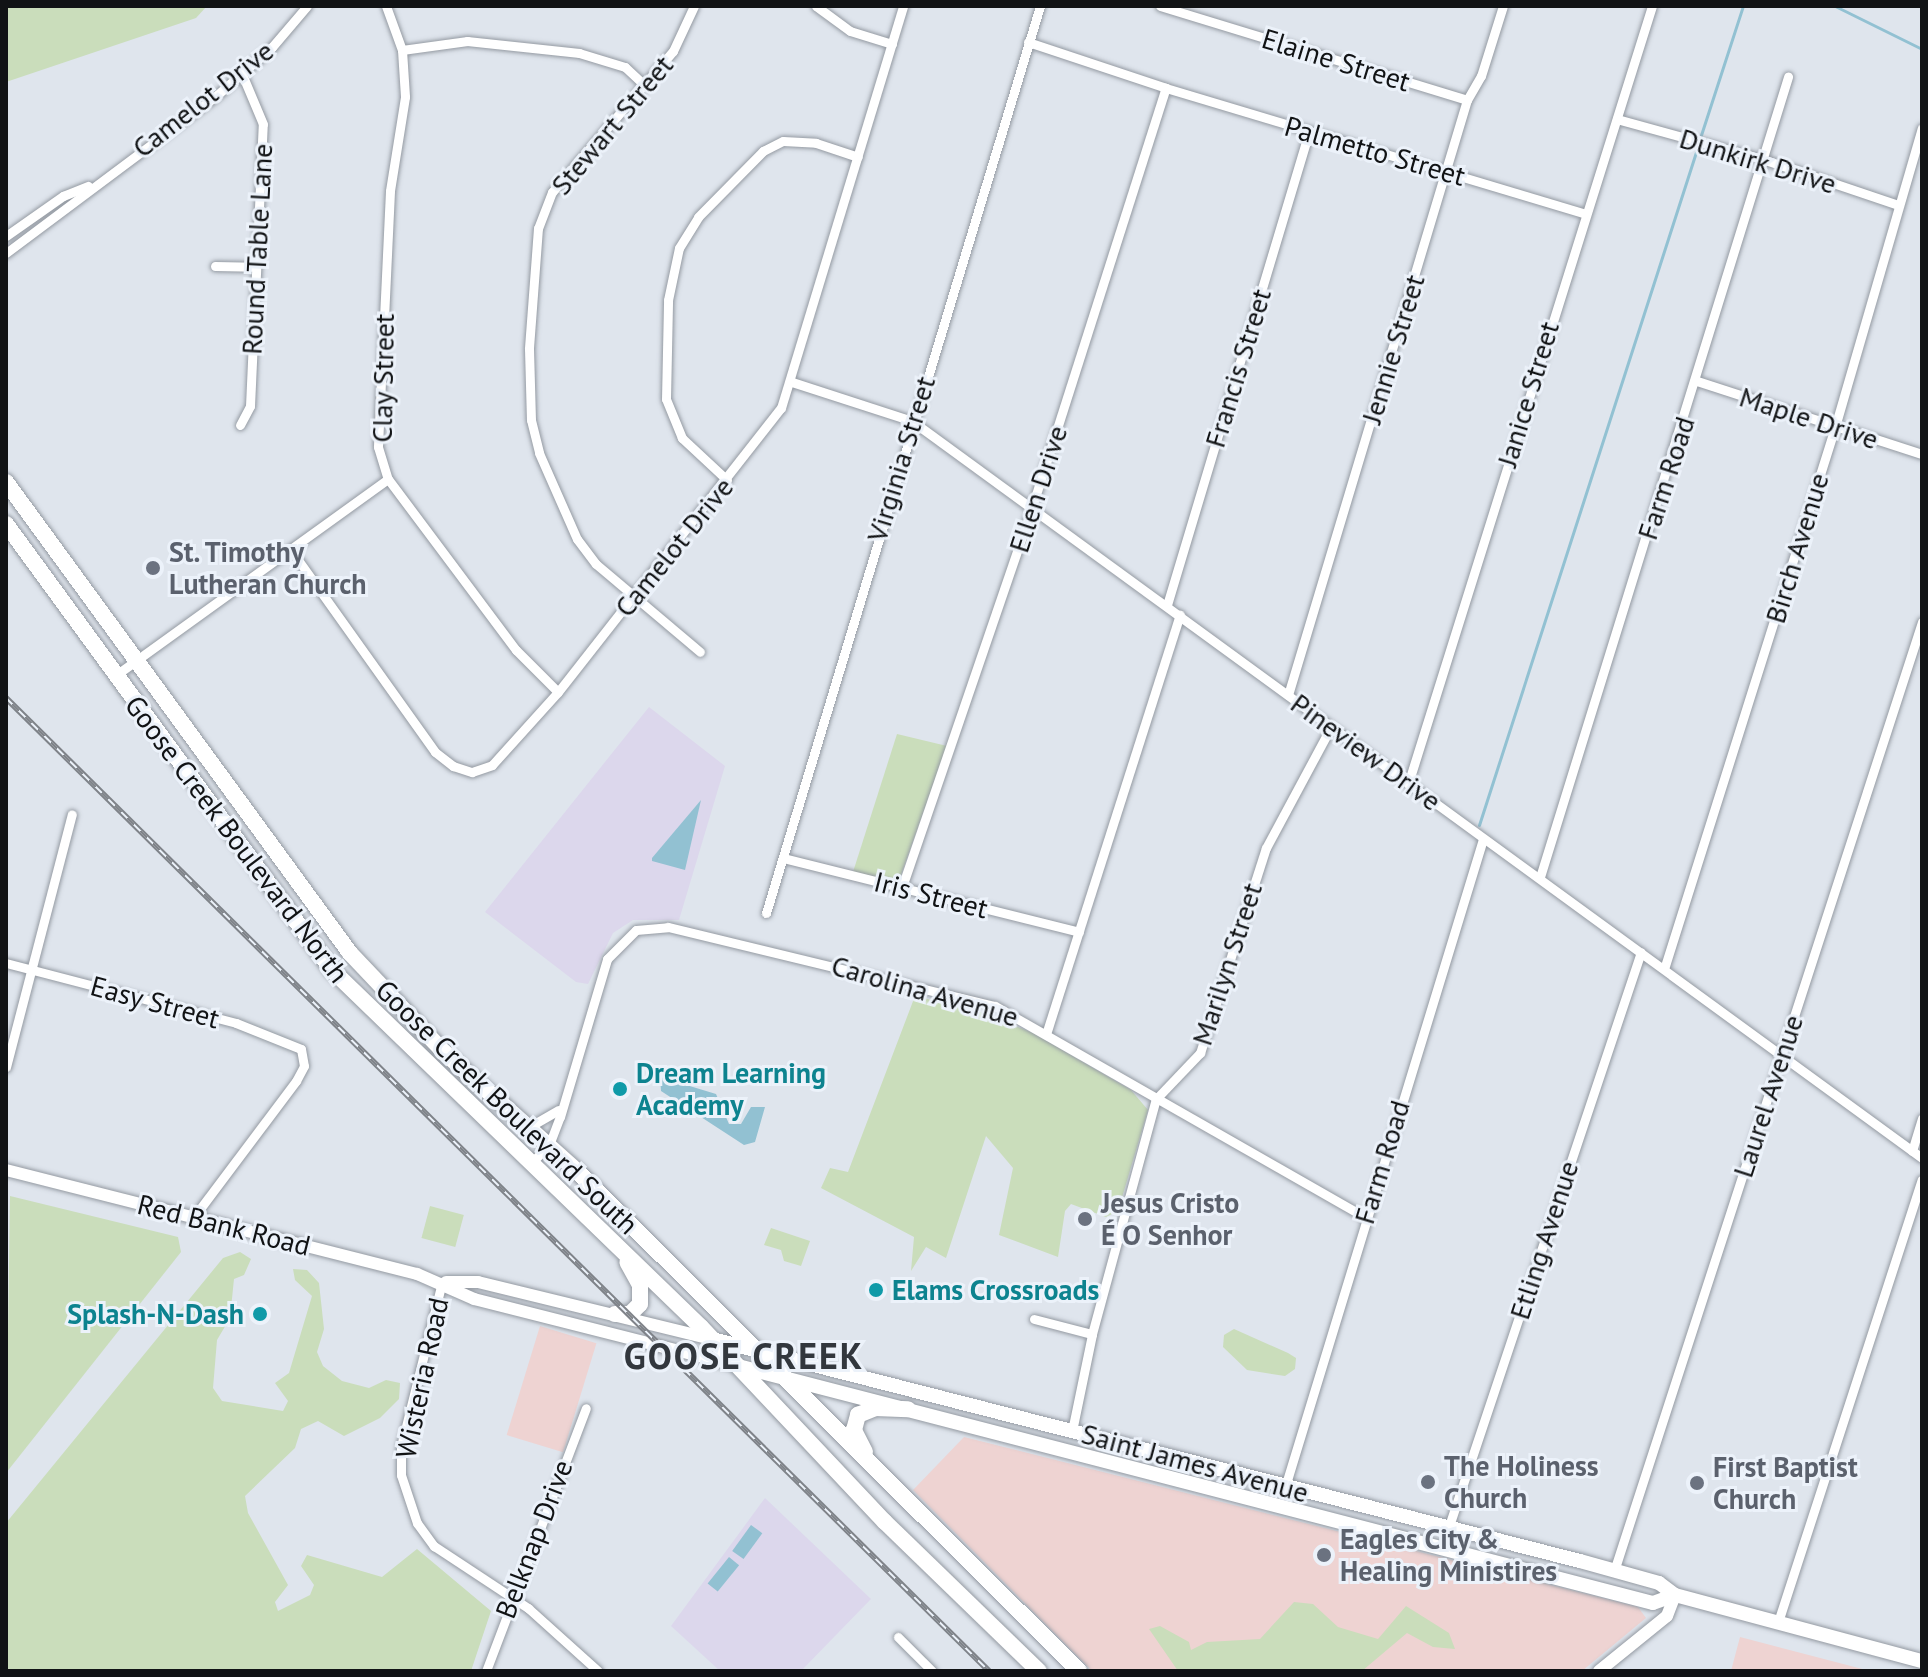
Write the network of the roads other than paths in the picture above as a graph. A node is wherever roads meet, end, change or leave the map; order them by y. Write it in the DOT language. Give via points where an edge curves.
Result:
graph roads {
  1 [pos="307,6"];
  2 [pos="386,6"];
  3 [pos="694,6"];
  4 [pos="816,6"];
  5 [pos="903,6"];
  6 [pos="1040,6"];
  7 [pos="1160,6"];
  8 [pos="1503,6"];
  9 [pos="1652,6"];
  10 [pos="1028,42"];
  11 [pos="892,44"];
  12 [pos="402,50"];
  13 [pos="242,74"];
  14 [pos="1788,77"];
  15 [pos="644,85"];
  16 [pos="1166,88"];
  17 [pos="1467,100"];
  18 [pos="1617,119"];
  19 [pos="1922,128"];
  20 [pos="1309,131"];
  21 [pos="858,157"];
  22 [pos="1762,159"];
  23 [pos="1448,172"];
  24 [pos="92,185"];
  25 [pos="1898,205"];
  26 [pos="1583,213"];
  27 [pos="6,236"];
  28 [pos="6,253"];
  29 [pos="215,266"];
  30 [pos="254,267"];
  31 [pos="1697,381"];
  32 [pos="792,382"];
  33 [pos="912,421"];
  34 [pos="240,425"];
  35 [pos="1835,427"];
  36 [pos="1922,454"];
  37 [pos="388,479"];
  38 [pos="727,480"];
  39 [pos="6,482"];
  40 [pos="1031,510"];
  41 [pos="6,524"];
  42 [pos="291,550"];
  43 [pos="636,595"];
  44 [pos="1167,605"];
  45 [pos="1180,615"];
  46 [pos="1922,622"];
  47 [pos="700,652"];
  48 [pos="136,662"];
  49 [pos="116,675"];
  50 [pos="558,692"];
  51 [pos="1288,695"];
  52 [pos="1331,727"];
  53 [pos="1408,784"];
  54 [pos="72,814"];
  55 [pos="1483,839"];
  56 [pos="783,858"];
  57 [pos="1540,877"];
  58 [pos="902,887"];
  59 [pos="766,913"];
  60 [pos="1079,932"];
  61 [pos="1641,952"];
  62 [pos="6,963"];
  63 [pos="1665,966"];
  64 [pos="31,969"];
  65 [pos="1047,1031"];
  66 [pos="1782,1055"];
  67 [pos="6,1067"];
  68 [pos="1156,1099"];
  69 [pos="559,1110"];
  70 [pos="1922,1119"];
  71 [pos="529,1127"];
  72 [pos="549,1145"];
  73 [pos="1912,1151"];
  74 [pos="1922,1158"];
  75 [pos="531,1163"];
  76 [pos="6,1170"];
  77 [pos="1922,1180"];
  78 [pos="194,1217"];
  79 [pos="1365,1217"];
  80 [pos="616,1243"];
  81 [pos="442,1281"];
  82 [pos="615,1314"];
  83 [pos="1034,1319"];
  84 [pos="1092,1334"];
  85 [pos="712,1339"];
  86 [pos="756,1350"];
  87 [pos="738,1366"];
  88 [pos="783,1376"];
  89 [pos="586,1408"];
  90 [pos="908,1409"];
  91 [pos="1072,1431"];
  92 [pos="876,1470"];
  93 [pos="1285,1487"];
  94 [pos="1234,1494"];
  95 [pos="1448,1529"];
  96 [pos="1396,1534"];
  97 [pos="1614,1571"];
  98 [pos="1675,1595"];
  99 [pos="511,1599"];
  100 [pos="1778,1622"];
  101 [pos="898,1637"];
  102 [pos="1922,1661"];
  103 [pos="486,1671"];
  104 [pos="598,1671"];
  105 [pos="932,1671"];
  106 [pos="1039,1671"];
  107 [pos="1079,1671"];
  108 [pos="1599,1671"];
  1 -- 13 [label="street, Camelot Drive"];
  2 -- 12 [label="street, Clay Street"];
  3 -- 15 [label="street, Stewart Street" via="673,51"];
  4 -- 11 [label="street" via="850,31"];
  5 -- 11 [label="street, Camelot Drive"];
  6 -- 10 [label="street, Virginia Street"];
  7 -- 17 [label="street, Elaine Street"];
  8 -- 17 [label="street, Jennie Street" via="1481,76"];
  9 -- 18 [label="street, Janice Street"];
  10 -- 16 [label="street, Palmetto Street"];
  10 -- 33 [label="street, Virginia Street"];
  11 -- 21 [label="street, Camelot Drive"];
  12 -- 15 [label="street" via="467,41 579,53 625,67"];
  12 -- 37 [label="street, Clay Street" via="405,97 390,191 378,447"];
  13 -- 24 [label="street, Camelot Drive"];
  13 -- 30 [label="street, Round Table Lane" via="263,124"];
  14 -- 22 [label="street, Farm Road"];
  15 -- 43 [label="street, Stewart Street" via="552,192 535,249 529,349 531,420 539,453 577,539 596,564"];
  16 -- 20 [label="street, Palmetto Street"];
  16 -- 40 [label="street, Ellen Drive"];
  17 -- 23 [label="street, Jennie Street"];
  18 -- 22 [label="street, Dunkirk Drive"];
  18 -- 26 [label="street, Janice Street"];
  19 -- 25 [label="street, Birch Avenue"];
  20 -- 23 [label="street, Palmetto Street"];
  20 -- 44 [label="street, Francis Street"];
  21 -- 32 [label="street, Camelot Drive"];
  21 -- 38 [label="street" via="816,143 783,141 763,151 698,217 679,248 668,300 666,399 682,438"];
  22 -- 25 [label="street, Dunkirk Drive"];
  22 -- 31 [label="street, Farm Road"];
  23 -- 26 [label="street, Palmetto Street"];
  23 -- 51 [label="street, Jennie Street"];
  24 -- 27 [label="street, Camelot Drive" via="63,196"];
  24 -- 28 [label="street, Camelot Drive"];
  25 -- 35 [label="street, Birch Avenue"];
  26 -- 53 [label="street, Janice Street"];
  29 -- 30 [label="street"];
  30 -- 34 [label="street, Round Table Lane" via="250,406"];
  31 -- 35 [label="street, Maple Drive"];
  31 -- 57 [label="street, Farm Road"];
  32 -- 33 [label="street, Pineview Drive"];
  32 -- 38 [label="street, Camelot Drive" via="768,429"];
  33 -- 40 [label="street, Pineview Drive"];
  33 -- 56 [label="street, Virginia Street"];
  35 -- 36 [label="street, Maple Drive"];
  35 -- 63 [label="street, Birch Avenue"];
  37 -- 42 [label="street"];
  37 -- 50 [label="street, Clay Street" via="516,650"];
  38 -- 43 [label="street, Camelot Drive"];
  39 -- 48 [label="highway, Goose Creek Boulevard South"];
  40 -- 44 [label="street, Pineview Drive"];
  40 -- 58 [label="street, Ellen Drive"];
  41 -- 49 [label="highway, Goose Creek Boulevard North"];
  42 -- 48 [label="street"];
  42 -- 50 [label="street, Camelot Drive" via="435,752 453,766 472,772 492,765"];
  43 -- 47 [label="street, Stewart Street"];
  43 -- 50 [label="street, Camelot Drive"];
  44 -- 45 [label="street, Pineview Drive"];
  45 -- 51 [label="street, Pineview Drive"];
  45 -- 60 [label="street"];
  46 -- 66 [label="street, Laurel Avenue"];
  48 -- 49 [label="street"];
  48 -- 71 [label="highway, Goose Creek Boulevard South" via="350,953 445,1053"];
  49 -- 75 [label="highway, Goose Creek Boulevard North" via="332,970"];
  51 -- 52 [label="street, Pineview Drive"];
  52 -- 53 [label="street, Pineview Drive"];
  52 -- 68 [label="street, Marilyn Street" via="1266,848 1200,1053"];
  53 -- 55 [label="street, Pineview Drive"];
  54 -- 64 [label="street"];
  55 -- 57 [label="street, Pineview Drive"];
  55 -- 79 [label="street, Farm Road"];
  56 -- 58 [label="street, Iris Street"];
  56 -- 59 [label="street, Virginia Street"];
  57 -- 61 [label="street, Pineview Drive"];
  58 -- 60 [label="street, Iris Street"];
  60 -- 65 [label="street"];
  61 -- 63 [label="street, Pineview Drive"];
  61 -- 95 [label="street, Etling Avenue"];
  62 -- 64 [label="street, Easy Street"];
  63 -- 66 [label="street, Pineview Drive"];
  64 -- 67 [label="street"];
  64 -- 78 [label="street, Easy Street" via="262,1031 301,1049 304,1066 296,1081"];
  65 -- 68 [label="street, Carolina Avenue"];
  65 -- 69 [label="street, Carolina Avenue" via="995,1006 820,960 668,927 646,928 628,934 607,959"];
  66 -- 73 [label="street, Pineview Drive"];
  66 -- 97 [label="street, Laurel Avenue"];
  68 -- 79 [label="street, Carolina Avenue"];
  68 -- 84 [label="street, Marilyn Street"];
  69 -- 71 [label="street"];
  69 -- 72 [label="street, Carolina Avenue"];
  70 -- 73 [label="street"];
  71 -- 72 [label="highway, Goose Creek Boulevard South"];
  72 -- 75 [label="street, Carolina Avenue"];
  72 -- 86 [label="highway, Goose Creek Boulevard South"];
  73 -- 74 [label="street, Pineview Drive"];
  75 -- 80 [label="highway, Goose Creek Boulevard North"];
  76 -- 78 [label="main road, Red Bank Road"];
  77 -- 100 [label="street"];
  78 -- 81 [label="main road, Red Bank Road"];
  79 -- 93 [label="street, Farm Road"];
  80 -- 82 [label="highway" via="642,1295 634,1311"];
  80 -- 85 [label="highway, Goose Creek Boulevard North"];
  81 -- 82 [label="main road, Red Bank Road" via="478,1282"];
  81 -- 87 [label="main road, Red Bank Road" via="474,1299"];
  81 -- 99 [label="street, Wisteria Road" via="401,1447 401,1475 417,1523 434,1546"];
  82 -- 85 [label="main road, Red Bank Road"];
  83 -- 84 [label="street"];
  84 -- 91 [label="street, Marilyn Street"];
  85 -- 86 [label="main road, Saint James Avenue"];
  85 -- 87 [label="highway, Goose Creek Boulevard North"];
  86 -- 88 [label="highway, Goose Creek Boulevard South"];
  86 -- 91 [label="main road, Saint James Avenue"];
  87 -- 88 [label="main road, Saint James Avenue"];
  87 -- 106 [label="highway, Goose Creek Boulevard North" via="885,1522"];
  88 -- 90 [label="main road, Saint James Avenue"];
  88 -- 92 [label="highway, Goose Creek Boulevard South"];
  89 -- 99 [label="street, Belknap Drive"];
  90 -- 92 [label="highway" via="864,1411 854,1422 859,1443"];
  90 -- 94 [label="main road, Saint James Avenue"];
  91 -- 93 [label="main road, Saint James Avenue"];
  92 -- 107 [label="highway, Goose Creek Boulevard South"];
  93 -- 94 [label="main road" via="1273,1493 1247,1488"];
  93 -- 95 [label="main road, Saint James Avenue"];
  94 -- 96 [label="main road, Saint James Avenue"];
  95 -- 96 [label="main road" via="1441,1536"];
  95 -- 97 [label="main road, Saint James Avenue"];
  96 -- 98 [label="main road, Saint James Avenue" via="1653,1603"];
  97 -- 98 [label="main road, Saint James Avenue" via="1659,1583"];
  98 -- 100 [label="main road, Saint James Avenue"];
  98 -- 108 [label="main road" via="1667,1616"];
  99 -- 103 [label="street, Belknap Drive"];
  99 -- 104 [label="street, Wisteria Road" via="556,1630"];
  100 -- 102 [label="main road, Saint James Avenue"];
  101 -- 105 [label="street"];
}
